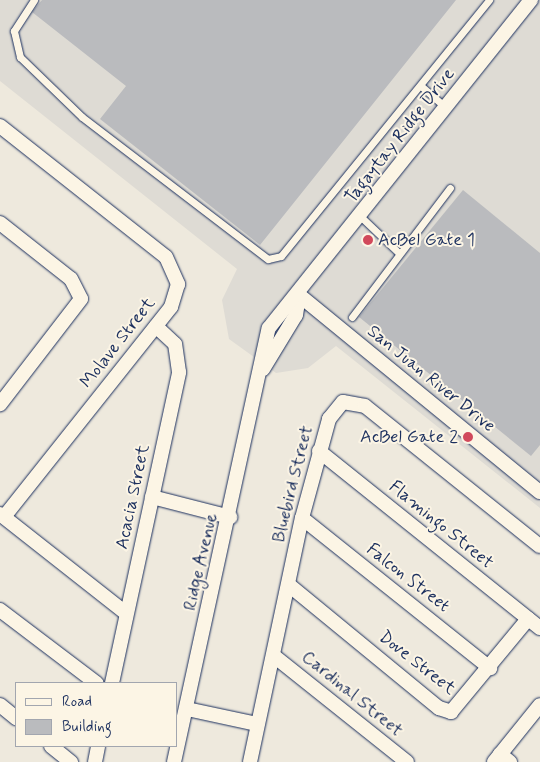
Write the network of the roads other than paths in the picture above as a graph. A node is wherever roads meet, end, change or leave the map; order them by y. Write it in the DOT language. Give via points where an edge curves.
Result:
graph roads {
  1 [pos="34,0"];
  2 [pos="489,0"];
  3 [pos="531,0"];
  4 [pos="421,86"];
  5 [pos="446,108"];
  6 [pos="0,126"];
  7 [pos="450,188"];
  8 [pos="360,216"];
  9 [pos="0,224"];
  10 [pos="398,253"];
  11 [pos="299,295"];
  12 [pos="352,317"];
  13 [pos="156,326"];
  14 [pos="262,369"];
  15 [pos="0,404"];
  16 [pos="319,452"];
  17 [pos="540,492"];
  18 [pos="152,497"];
  19 [pos="2,516"];
  20 [pos="230,517"];
  21 [pos="302,518"];
  22 [pos="540,546"];
  23 [pos="289,585"];
  24 [pos="0,610"];
  25 [pos="126,613"];
  26 [pos="528,620"];
  27 [pos="540,628"];
  28 [pos="274,656"];
  29 [pos="490,668"];
  30 [pos="95,682"];
  31 [pos="112,682"];
  32 [pos="0,705"];
  33 [pos="540,705"];
  34 [pos="187,709"];
  35 [pos="15,717"];
  36 [pos="257,724"];
  37 [pos="178,746"];
  38 [pos="52,747"];
  39 [pos="98,747"];
  40 [pos="178,747"];
  41 [pos="501,759"];
  42 [pos="71,762"];
  43 [pos="95,762"];
  44 [pos="174,762"];
  45 [pos="250,762"];
  46 [pos="407,762"];
  1 -- 4 [label="lane" via="14,31 20,57 82,117 268,259 281,256"];
  2 -- 4 [label="lane"];
  3 -- 5 [label="street, Tagaytay Ridge Drive"];
  4 -- 5 [label="lane"];
  5 -- 8 [label="street, Tagaytay Ridge Drive"];
  6 -- 13 [label="street, Molave Street" via="166,257 178,284 172,307"];
  7 -- 10 [label="lane"];
  8 -- 10 [label="lane"];
  8 -- 11 [label="street, Tagaytay Ridge Drive"];
  9 -- 15 [label="street" via="71,279 81,299"];
  10 -- 12 [label="lane"];
  11 -- 14 [label="street, Tagaytay Ridge Drive" via="282,308 269,328"];
  11 -- 17 [label="street, San Juan River Drive"];
  13 -- 18 [label="street, Acacia Street" via="175,344 179,355"];
  13 -- 19 [label="street, Molave Street"];
  14 -- 20 [label="street, Ridge Avenue"];
  16 -- 21 [label="street, Bluebird Street"];
  16 -- 22 [label="street, Bluebird Street" via="329,419 343,402 365,406"];
  16 -- 26 [label="street, Flamingo Street"];
  18 -- 20 [label="street"];
  18 -- 25 [label="street, Acacia Street"];
  19 -- 25 [label="street"];
  20 -- 34 [label="street, Ridge Avenue"];
  21 -- 23 [label="street, Bluebird Street"];
  21 -- 29 [label="street, Falcon Street"];
  23 -- 28 [label="street, Bluebird Street"];
  23 -- 29 [label="street, Dove Street" via="445,711 456,709"];
  24 -- 30 [label="street"];
  25 -- 31 [label="street, Acacia Street"];
  26 -- 27 [label="street, Flamingo Street"];
  26 -- 29 [label="street, Dove Street"];
  28 -- 36 [label="street, Bluebird Street"];
  28 -- 46 [label="street, Cardinal Street"];
  32 -- 35 [label="street"];
  33 -- 41 [label="street"];
  34 -- 36 [label="street"];
  34 -- 37 [label="street, Ridge Avenue"];
  36 -- 45 [label="street, Bluebird Street"];
  38 -- 42 [label="street"];
  39 -- 43 [label="street"];
  40 -- 44 [label="street, Ridge Avenue"];
}
